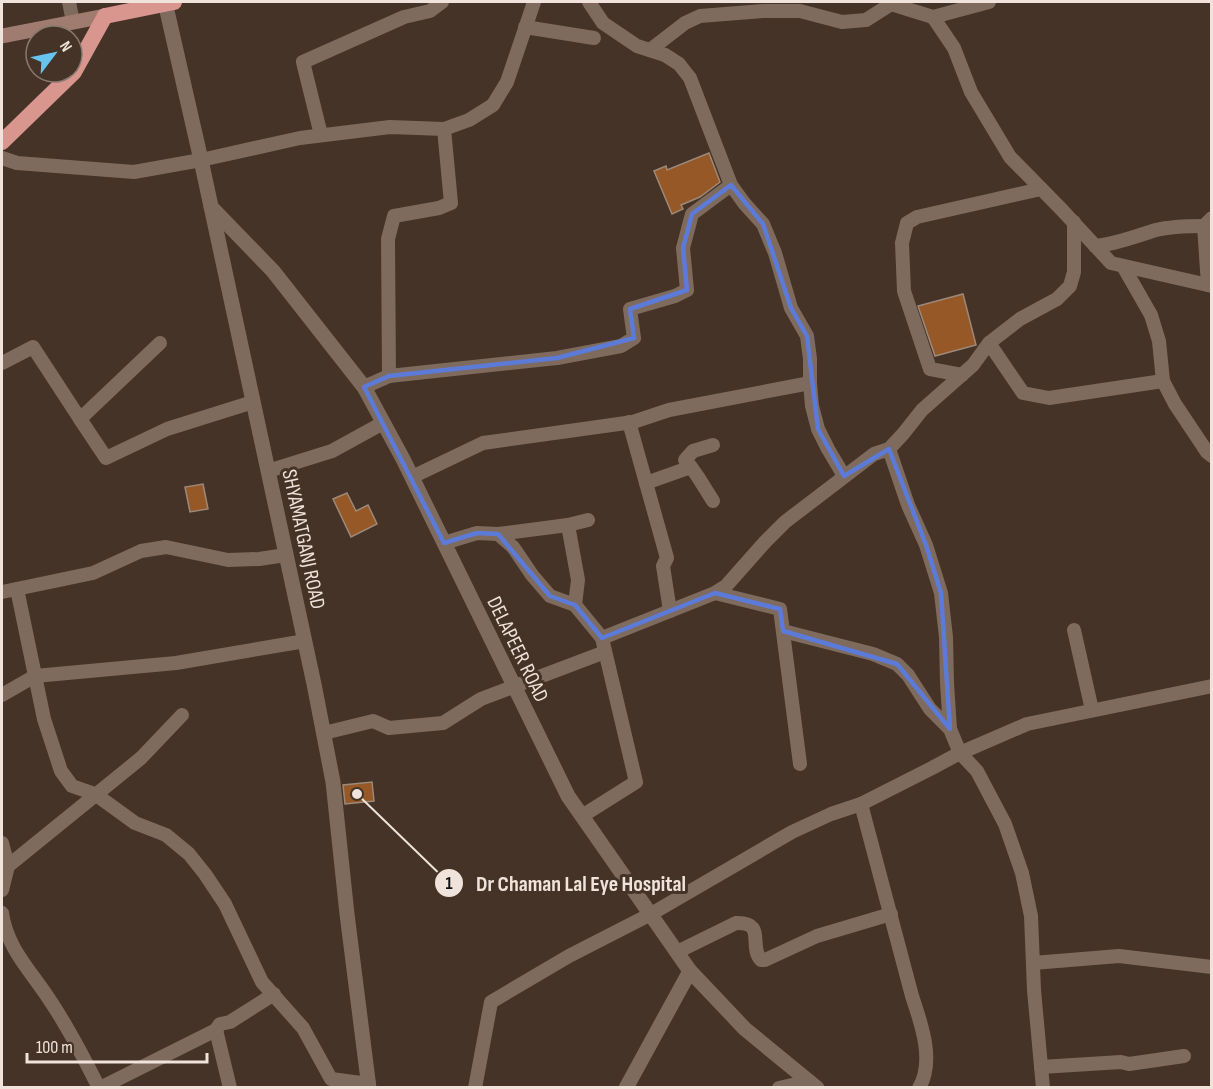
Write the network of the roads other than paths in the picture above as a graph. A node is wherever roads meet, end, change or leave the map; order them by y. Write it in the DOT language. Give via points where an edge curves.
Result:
graph roads {
  1 [pos="69,2"];
  2 [pos="168,2"];
  3 [pos="442,2"];
  4 [pos="534,2"];
  5 [pos="589,2"];
  6 [pos="988,2"];
  7 [pos="890,3"];
  8 [pos="105,16"];
  9 [pos="933,17"];
  10 [pos="73,22"];
  11 [pos="525,27"];
  12 [pos="2,36"];
  13 [pos="594,38"];
  14 [pos="84,43"];
  15 [pos="650,50"];
  16 [pos="47,84"];
  17 [pos="2,126"];
  18 [pos="444,129"];
  19 [pos="321,135"];
  20 [pos="2,142"];
  21 [pos="2,159"];
  22 [pos="201,160"];
  23 [pos="730,185"];
  24 [pos="1041,189"];
  25 [pos="211,207"];
  26 [pos="1074,222"];
  27 [pos="1208,222"];
  28 [pos="1095,246"];
  29 [pos="1123,266"];
  30 [pos="1210,286"];
  31 [pos="160,343"];
  32 [pos="989,343"];
  33 [pos="2,363"];
  34 [pos="962,375"];
  35 [pos="389,376"];
  36 [pos="1163,381"];
  37 [pos="810,383"];
  38 [pos="364,387"];
  39 [pos="253,402"];
  40 [pos="80,419"];
  41 [pos="629,422"];
  42 [pos="383,423"];
  43 [pos="713,445"];
  44 [pos="889,449"];
  45 [pos="1212,456"];
  46 [pos="691,467"];
  47 [pos="268,471"];
  48 [pos="843,476"];
  49 [pos="412,477"];
  50 [pos="646,483"];
  51 [pos="713,501"];
  52 [pos="588,520"];
  53 [pos="568,525"];
  54 [pos="498,534"];
  55 [pos="444,543"];
  56 [pos="286,555"];
  57 [pos="17,588"];
  58 [pos="2,592"];
  59 [pos="716,593"];
  60 [pos="575,605"];
  61 [pos="670,611"];
  62 [pos="1074,630"];
  63 [pos="783,631"];
  64 [pos="305,641"];
  65 [pos="604,645"];
  66 [pos="35,676"];
  67 [pos="513,686"];
  68 [pos="1212,686"];
  69 [pos="2,695"];
  70 [pos="1092,710"];
  71 [pos="182,715"];
  72 [pos="950,729"];
  73 [pos="324,733"];
  74 [pos="960,753"];
  75 [pos="800,764"];
  76 [pos="95,794"];
  77 [pos="861,804"];
  78 [pos="582,816"];
  79 [pos="2,843"];
  80 [pos="8,866"];
  81 [pos="2,890"];
  82 [pos="2,913"];
  83 [pos="651,914"];
  84 [pos="891,914"];
  85 [pos="677,952"];
  86 [pos="1033,963"];
  87 [pos="1212,967"];
  88 [pos="690,971"];
  89 [pos="274,994"];
  90 [pos="216,1030"];
  91 [pos="1184,1056"];
  92 [pos="1041,1067"];
  93 [pos="813,1084"];
  94 [pos="369,1086"];
  95 [pos="99,1088"];
  96 [pos="230,1088"];
  97 [pos="475,1088"];
  98 [pos="626,1088"];
  99 [pos="779,1088"];
  100 [pos="919,1088"];
  101 [pos="1043,1088"];
  1 -- 10 [label="street"];
  2 -- 8 [label="highway"];
  2 -- 22 [label="street, SHYAMATGANJ ROAD"];
  3 -- 19 [label="street" via="430,11 404,17 303,62"];
  4 -- 11 [label="street"];
  5 -- 15 [label="street" via="603,23 637,46"];
  6 -- 9 [label="street"];
  7 -- 9 [label="street"];
  7 -- 15 [label="street" via="866,20 842,22 800,11 700,16"];
  8 -- 10 [label="main road"];
  8 -- 14 [label="highway"];
  8 -- 20 [label="highway" via="74,72"];
  9 -- 24 [label="street" via="954,48 971,92 1010,157"];
  10 -- 12 [label="main road"];
  11 -- 13 [label="street"];
  11 -- 18 [label="street" via="507,82 493,105 470,120"];
  15 -- 23 [label="street" via="679,64 690,78"];
  16 -- 17 [label="highway"];
  18 -- 19 [label="street" via="390,128"];
  18 -- 35 [label="street" via="451,203 394,216 388,239"];
  19 -- 22 [label="street"];
  21 -- 22 [label="street" via="134,172"];
  22 -- 25 [label="street, SHYAMATGANJ ROAD"];
  23 -- 35 [label="street" via="692,214 683,248 687,290 630,309 634,338 621,346 557,358"];
  23 -- 37 [label="street" via="764,224 791,308 807,336"];
  24 -- 26 [label="street"];
  24 -- 34 [label="street" via="916,217 907,223 902,243 904,291 930,369"];
  25 -- 38 [label="street, DELAPEER ROAD" via="273,271"];
  25 -- 39 [label="street, SHYAMATGANJ ROAD"];
  26 -- 28 [label="street"];
  26 -- 32 [label="street" via="1074,272 1070,286 1057,299 1020,319"];
  27 -- 28 [label="street"];
  27 -- 30 [label="street"];
  28 -- 29 [label="street" via="1111,263"];
  29 -- 30 [label="street"];
  29 -- 36 [label="street" via="1151,315 1159,341"];
  31 -- 40 [label="street"];
  32 -- 34 [label="street"];
  32 -- 36 [label="street" via="1023,393 1049,398"];
  33 -- 40 [label="street" via="33,347"];
  34 -- 44 [label="street" via="922,410"];
  35 -- 38 [label="street"];
  36 -- 45 [label="street"];
  37 -- 41 [label="street" via="669,410"];
  37 -- 48 [label="street" via="818,429"];
  38 -- 42 [label="street, DELAPEER ROAD"];
  39 -- 40 [label="street" via="167,429 106,458"];
  39 -- 47 [label="street, SHYAMATGANJ ROAD"];
  41 -- 49 [label="street" via="483,443"];
  41 -- 50 [label="street"];
  42 -- 47 [label="street" via="332,451"];
  42 -- 49 [label="street, DELAPEER ROAD"];
  43 -- 46 [label="street" via="693,451 685,459"];
  44 -- 48 [label="street" via="874,454"];
  44 -- 72 [label="street" via="941,593"];
  46 -- 50 [label="street"];
  46 -- 51 [label="street"];
  47 -- 56 [label="street, SHYAMATGANJ ROAD"];
  48 -- 59 [label="street" via="785,522"];
  49 -- 55 [label="street, DELAPEER ROAD"];
  50 -- 61 [label="street" via="667,558 663,566"];
  52 -- 53 [label="street"];
  53 -- 54 [label="street"];
  53 -- 60 [label="street" via="578,579"];
  54 -- 55 [label="street" via="477,533"];
  54 -- 60 [label="street" via="513,547 550,596"];
  55 -- 67 [label="street, DELAPEER ROAD"];
  56 -- 57 [label="street" via="228,560 166,547 141,551 93,573"];
  56 -- 64 [label="street, SHYAMATGANJ ROAD"];
  57 -- 58 [label="street"];
  57 -- 66 [label="street"];
  59 -- 61 [label="street"];
  59 -- 63 [label="street" via="780,609"];
  60 -- 65 [label="street"];
  61 -- 65 [label="street"];
  62 -- 70 [label="street"];
  63 -- 72 [label="street" via="897,664"];
  63 -- 75 [label="street"];
  64 -- 66 [label="street" via="176,663"];
  64 -- 73 [label="street, SHYAMATGANJ ROAD"];
  65 -- 67 [label="street"];
  65 -- 78 [label="street" via="636,782"];
  66 -- 69 [label="street"];
  66 -- 76 [label="street" via="61,771 72,786"];
  67 -- 73 [label="street" via="481,699 443,723 389,728 373,721"];
  67 -- 78 [label="street, DELAPEER ROAD"];
  68 -- 70 [label="street"];
  70 -- 74 [label="street" via="1027,724"];
  71 -- 76 [label="street" via="141,758"];
  72 -- 74 [label="street"];
  73 -- 94 [label="street, SHYAMATGANJ ROAD"];
  74 -- 77 [label="street"];
  74 -- 86 [label="street" via="977,771 1012,844 1031,916"];
  76 -- 80 [label="street"];
  76 -- 89 [label="street" via="135,824 166,835 189,854 225,904 262,982"];
  77 -- 83 [label="street" via="792,832"];
  77 -- 84 [label="street"];
  78 -- 83 [label="street, DELAPEER ROAD"];
  79 -- 80 [label="street"];
  80 -- 81 [label="street"];
  82 -- 95 [label="street" via="4,928 16,952 72,1036"];
  83 -- 85 [label="street, DELAPEER ROAD"];
  83 -- 97 [label="street" via="491,1002"];
  84 -- 85 [label="street" via="817,936 765,960 757,957 755,934 746,922 736,923"];
  84 -- 100 [label="street" via="926,1053 925,1078"];
  85 -- 88 [label="street, DELAPEER ROAD"];
  86 -- 87 [label="street" via="1119,956"];
  86 -- 92 [label="street"];
  88 -- 93 [label="street, DELAPEER ROAD" via="745,1029"];
  88 -- 98 [label="street"];
  89 -- 90 [label="street"];
  89 -- 94 [label="street" via="303,1028 332,1079"];
  90 -- 95 [label="street"];
  90 -- 96 [label="street"];
  91 -- 92 [label="street" via="1129,1064"];
  92 -- 101 [label="street"];
  93 -- 99 [label="street"];
}
